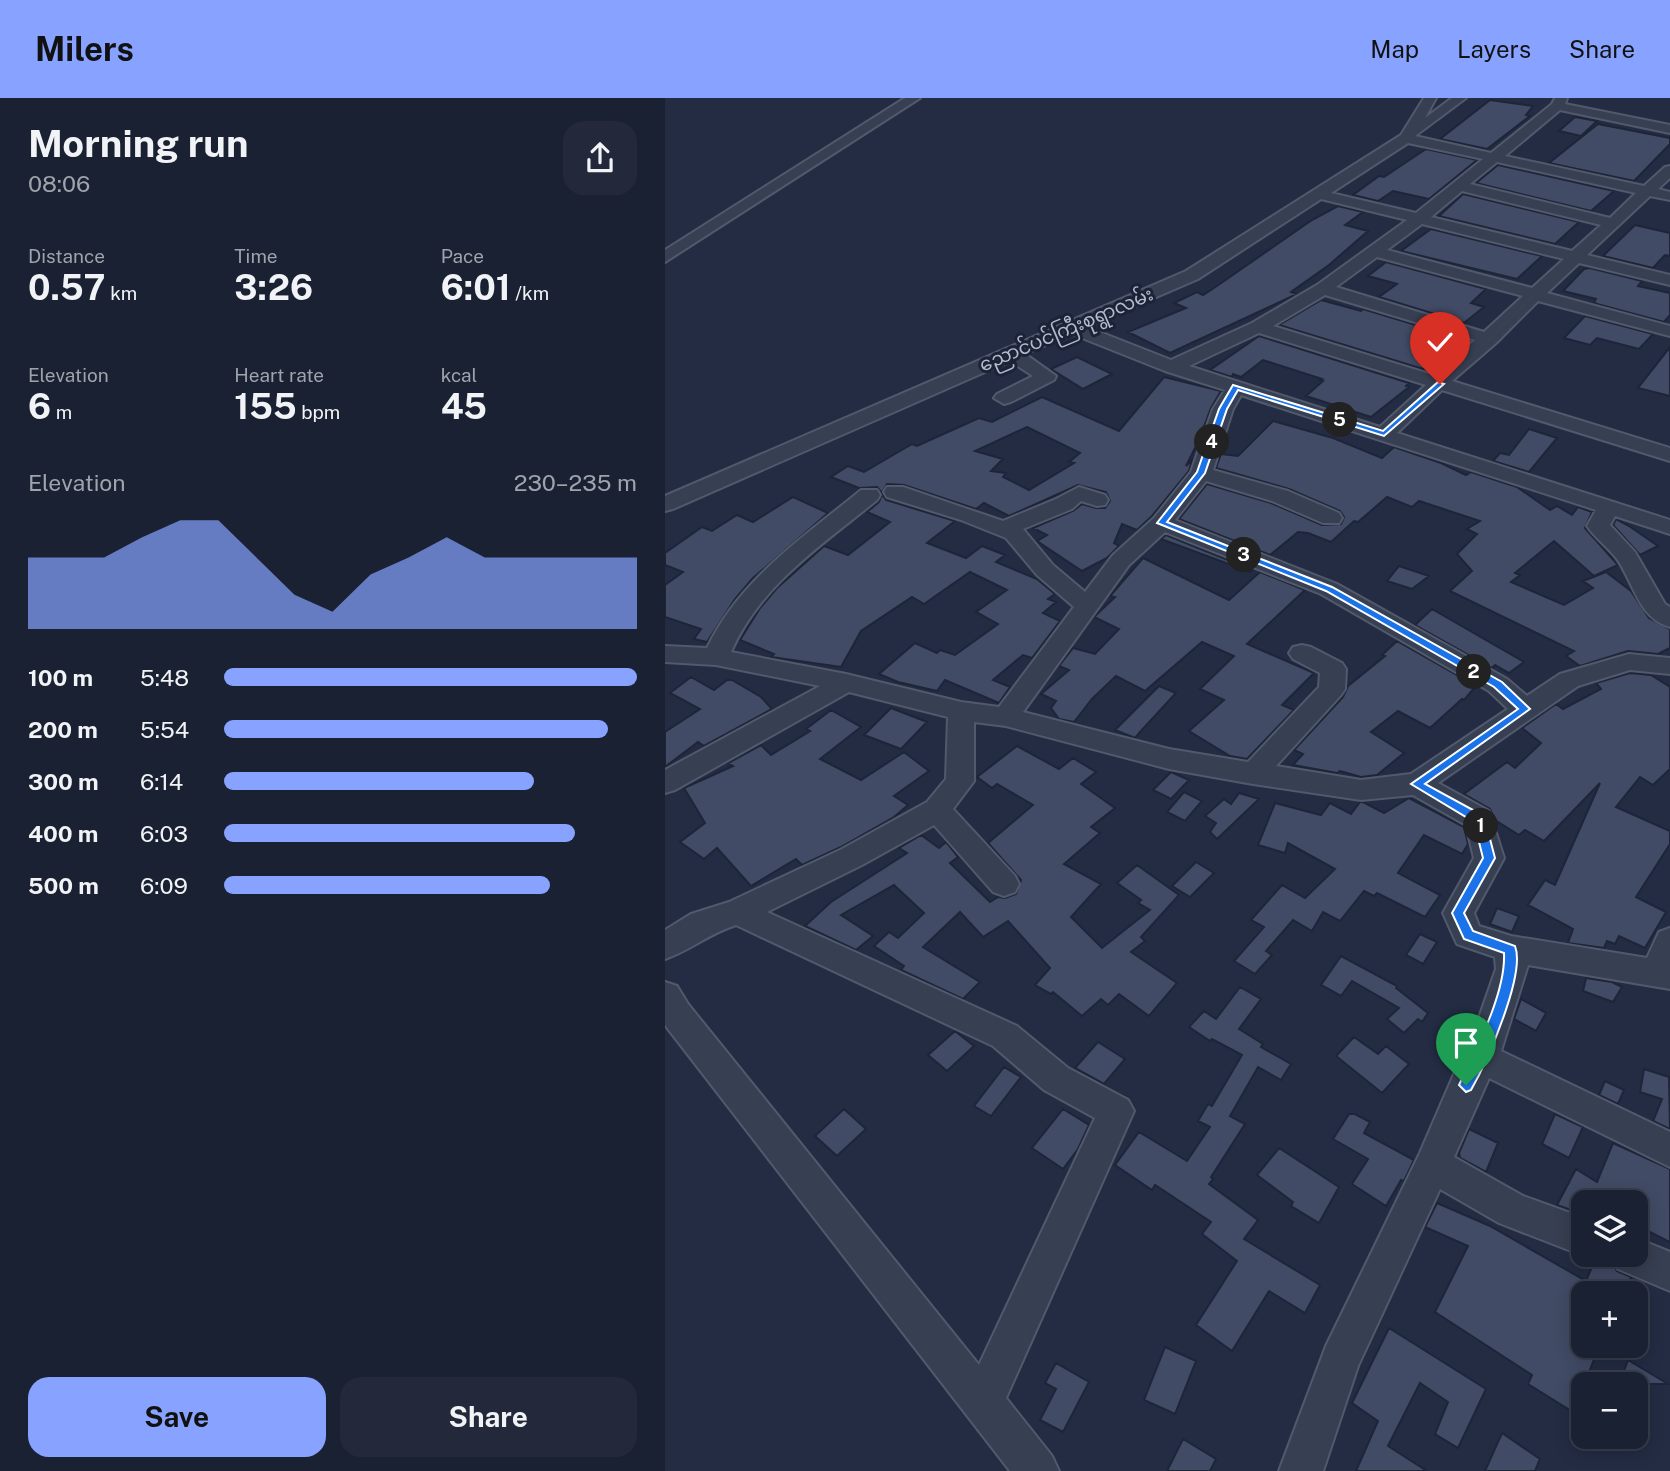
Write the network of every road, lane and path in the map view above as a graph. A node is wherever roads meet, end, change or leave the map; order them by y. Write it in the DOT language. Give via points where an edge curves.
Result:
graph roads {
  1 [pos="914,98"];
  2 [pos="1430,98"];
  3 [pos="1461,98"];
  4 [pos="1559,102"];
  5 [pos="1670,129"];
  6 [pos="1406,138"];
  7 [pos="1495,158"];
  8 [pos="1670,170"];
  9 [pos="1460,186"];
  10 [pos="1646,191"];
  11 [pos="1318,194"];
  12 [pos="1670,196"];
  13 [pos="1420,218"];
  14 [pos="1613,223"];
  15 [pos="1374,251"];
  16 [pos="665,257"];
  17 [pos="1577,257"];
  18 [pos="1670,280"];
  19 [pos="1323,289"];
  20 [pos="1537,294"];
  21 [pos="1071,327"];
  22 [pos="1258,327"];
  23 [pos="1670,331"];
  24 [pos="1490,339"];
  25 [pos="1010,353"];
  26 [pos="1172,367"];
  27 [pos="1440,384"];
  28 [pos="1236,387"];
  29 [pos="1005,398"];
  30 [pos="1384,434"];
  31 [pos="1670,455"];
  32 [pos="1201,473"];
  33 [pos="895,492"];
  34 [pos="869,495"];
  35 [pos="1097,500"];
  36 [pos="665,504"];
  37 [pos="1609,507"];
  38 [pos="1331,518"];
  39 [pos="1162,523"];
  40 [pos="1670,527"];
  41 [pos="1003,529"];
  42 [pos="1087,606"];
  43 [pos="1670,619"];
  44 [pos="1302,653"];
  45 [pos="665,654"];
  46 [pos="716,657"];
  47 [pos="1670,666"];
  48 [pos="846,682"];
  49 [pos="1525,709"];
  50 [pos="961,711"];
  51 [pos="1006,717"];
  52 [pos="1253,774"];
  53 [pos="665,783"];
  54 [pos="1417,784"];
  55 [pos="937,810"];
  56 [pos="1004,884"];
  57 [pos="738,912"];
  58 [pos="1670,941"];
  59 [pos="665,946"];
  60 [pos="1511,950"];
  61 [pos="1663,973"];
  62 [pos="669,1010"];
  63 [pos="1482,1058"];
  64 [pos="1670,1150"];
  65 [pos="1433,1165"];
  66 [pos="1571,1232"];
  67 [pos="1648,1262"];
  68 [pos="1670,1272"];
  69 [pos="982,1402"];
  70 [pos="1037,1471"];
  71 [pos="1301,1471"];
  1 -- 16 [label="street"];
  2 -- 6 [label="street, ညောင်ပင်ကြီးစုရွာလမ်း"];
  3 -- 6 [label="street"];
  4 -- 5 [label="street"];
  4 -- 7 [label="street"];
  6 -- 7 [label="street"];
  6 -- 11 [label="street, ညောင်ပင်ကြီးစုရွာလမ်း"];
  7 -- 9 [label="street"];
  7 -- 10 [label="street"];
  8 -- 10 [label="street"];
  9 -- 13 [label="street"];
  9 -- 14 [label="street"];
  10 -- 12 [label="street"];
  10 -- 14 [label="street"];
  11 -- 13 [label="street"];
  11 -- 21 [label="street, ညောင်ပင်ကြီးစုရွာလမ်း" via="1192,275"];
  13 -- 15 [label="street"];
  13 -- 17 [label="street"];
  14 -- 17 [label="street"];
  15 -- 19 [label="street"];
  15 -- 20 [label="street"];
  17 -- 18 [label="street"];
  17 -- 20 [label="street"];
  19 -- 22 [label="street"];
  19 -- 24 [label="street"];
  20 -- 23 [label="street"];
  20 -- 24 [label="street"];
  21 -- 25 [label="street, ညောင်ပင်ကြီးစုရွာလမ်း"];
  21 -- 26 [label="street"];
  22 -- 26 [label="street"];
  22 -- 27 [label="street"];
  24 -- 27 [label="street"];
  25 -- 29 [label="street" via="1047,376"];
  25 -- 36 [label="street, ညောင်ပင်ကြီးစုရွာလမ်း"];
  26 -- 28 [label="street"];
  27 -- 30 [label="street"];
  27 -- 31 [label="street"];
  28 -- 30 [label="street"];
  28 -- 32 [label="street" via="1223,409"];
  30 -- 37 [label="street"];
  32 -- 38 [label="street" via="1280,496"];
  32 -- 39 [label="street"];
  33 -- 41 [label="street"];
  34 -- 46 [label="street" via="763,583 731,624"];
  35 -- 41 [label="street" via="1079,493 1064,504"];
  37 -- 40 [label="street"];
  37 -- 43 [label="street" via="1598,526 1627,557 1656,609"];
  39 -- 42 [label="street" via="1121,560"];
  39 -- 49 [label="street" via="1329,589 1498,685"];
  41 -- 42 [label="street" via="1014,533 1045,570"];
  42 -- 51 [label="street"];
  44 -- 52 [label="street" via="1333,669 1332,689"];
  45 -- 46 [label="street"];
  46 -- 48 [label="street"];
  47 -- 49 [label="street" via="1629,663 1569,680"];
  48 -- 50 [label="street"];
  48 -- 53 [label="street"];
  49 -- 54 [label="street"];
  50 -- 51 [label="street"];
  50 -- 55 [label="street" via="960,781"];
  51 -- 52 [label="street" via="1169,759"];
  52 -- 54 [label="street" via="1361,790"];
  54 -- 60 [label="street" via="1479,819 1489,858 1458,913 1468,935"];
  55 -- 56 [label="street"];
  55 -- 57 [label="street"];
  57 -- 59 [label="street" via="702,923"];
  57 -- 69 [label="street" via="1005,1036 1056,1079 1117,1111"];
  58 -- 61 [label="street"];
  60 -- 61 [label="street"];
  60 -- 63 [label="street" via="1512,969"];
  62 -- 69 [label="street"];
  63 -- 64 [label="street"];
  63 -- 65 [label="street"];
  65 -- 66 [label="street" via="1512,1210"];
  65 -- 71 [label="street" via="1340,1360"];
  67 -- 68 [label="street"];
  69 -- 70 [label="street"];
}
